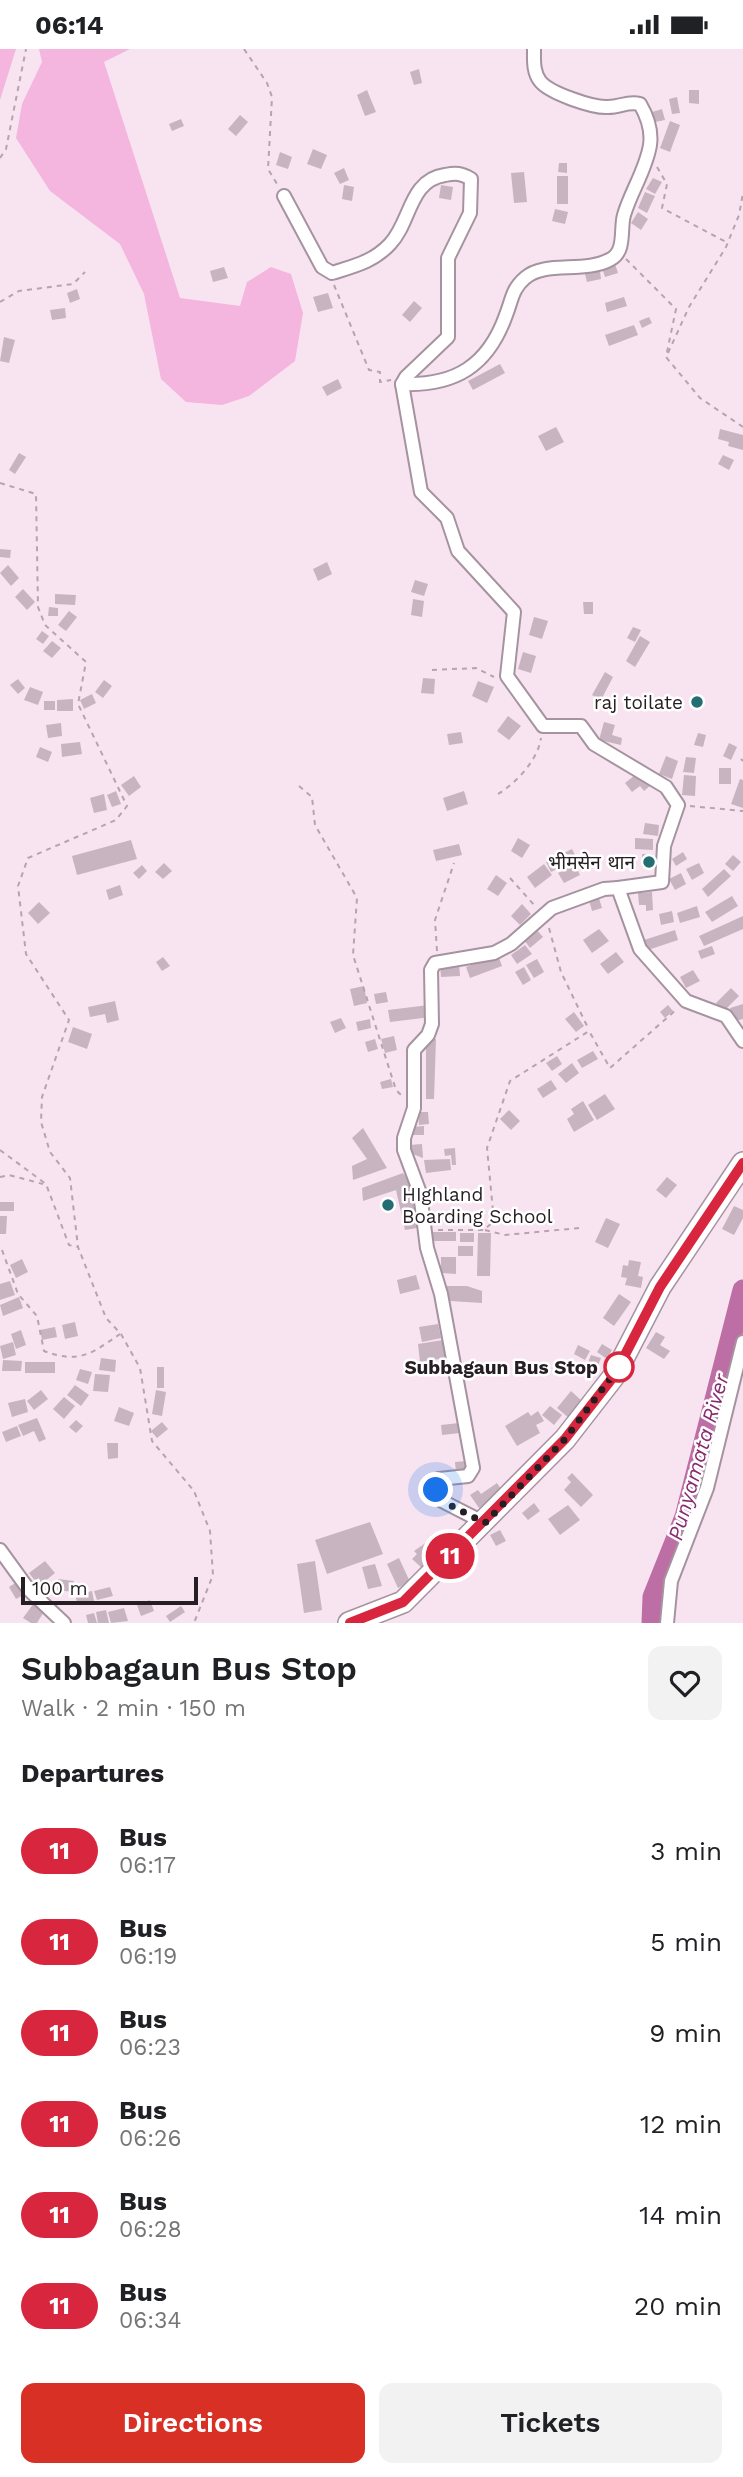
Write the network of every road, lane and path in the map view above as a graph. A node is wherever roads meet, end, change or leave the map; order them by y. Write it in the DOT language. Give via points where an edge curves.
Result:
graph roads {
  1 [pos="26,49"];
  2 [pos="244,49"];
  3 [pos="534,49"];
  4 [pos="647,156"];
  5 [pos="0,158"];
  6 [pos="743,193"];
  7 [pos="284,196"];
  8 [pos="728,243"];
  9 [pos="618,251"];
  10 [pos="85,272"];
  11 [pos="332,273"];
  12 [pos="0,302"];
  13 [pos="666,356"];
  14 [pos="404,381"];
  15 [pos="743,427"];
  16 [pos="0,483"];
  17 [pos="432,670"];
  18 [pos="508,676"];
  19 [pos="543,726"];
  20 [pos="299,786"];
  21 [pos="498,794"];
  22 [pos="678,806"];
  23 [pos="743,811"];
  24 [pos="454,863"];
  25 [pos="510,878"];
  26 [pos="618,888"];
  27 [pos="543,915"];
  28 [pos="435,963"];
  29 [pos="686,1002"];
  30 [pos="589,1031"];
  31 [pos="743,1041"];
  32 [pos="415,1108"];
  33 [pos="0,1150"];
  34 [pos="743,1163"];
  35 [pos="0,1177"];
  36 [pos="46,1184"];
  37 [pos="579,1228"];
  38 [pos="484,1230"];
  39 [pos="427,1231"];
  40 [pos="78,1247"];
  41 [pos="2,1250"];
  42 [pos="121,1334"];
  43 [pos="743,1342"];
  44 [pos="485,1523"];
  45 [pos="0,1550"];
  46 [pos="64,1623"];
  47 [pos="194,1623"];
  48 [pos="349,1623"];
  49 [pos="667,1623"];
  1 -- 5 [label="path" via="6,149"];
  2 -- 7 [label="path" via="272,97 268,169"];
  3 -- 4 [label="street" via="539,81 552,91 609,108 629,101 640,104 647,116"];
  4 -- 8 [label="path" via="667,184 662,208"];
  4 -- 9 [label="street" via="624,216"];
  6 -- 8 [label="path"];
  7 -- 11 [label="street" via="322,267"];
  8 -- 13 [label="path"];
  9 -- 13 [label="path" via="676,310"];
  9 -- 14 [label="street" via="614,258 597,264 527,275 513,290 491,350 456,379 423,385"];
  10 -- 12 [label="path" via="73,284 19,291"];
  11 -- 14 [label="path" via="369,370 380,372 380,382"];
  11 -- 14 [label="street" via="369,262 392,243 420,188 433,176 459,173 471,179 470,213 448,258 448,337"];
  13 -- 15 [label="path" via="700,398"];
  14 -- 18 [label="street" via="421,492 447,517 458,551 514,612"];
  16 -- 40 [label="path" via="36,494 37,607 45,625 86,662 78,703 127,806 116,820 28,858 18,885 26,954 69,1020 42,1097 41,1122 50,1152 70,1178"];
  17 -- 18 [label="path" via="476,668 500,680"];
  18 -- 19 [label="street"];
  19 -- 21 [label="path" via="540,746 514,784"];
  19 -- 22 [label="street" via="580,726 594,744 666,787"];
  20 -- 32 [label="path" via="312,797 315,825 357,898 353,955 396,1090"];
  22 -- 23 [label="path"];
  22 -- 26 [label="street" via="664,846 662,882"];
  24 -- 28 [label="path" via="435,920"];
  25 -- 27 [label="path"];
  26 -- 27 [label="street" via="604,888"];
  26 -- 29 [label="street" via="640,949"];
  27 -- 28 [label="street" via="494,953"];
  27 -- 30 [label="path" via="555,940 561,972"];
  28 -- 32 [label="street" via="431,970 432,1024 414,1050"];
  29 -- 30 [label="path" via="610,1068"];
  29 -- 31 [label="street" via="726,1016"];
  30 -- 38 [label="path" via="510,1081 487,1148 494,1221"];
  32 -- 39 [label="street" via="404,1150 420,1193"];
  33 -- 36 [label="path"];
  34 -- 44 [label="main road" via="660,1287 614,1376 565,1439"];
  35 -- 36 [label="path"];
  36 -- 40 [label="path" via="69,1245"];
  37 -- 38 [label="path" via="505,1235"];
  38 -- 39 [label="path"];
  39 -- 44 [label="street" via="473,1468 468,1476 439,1479 436,1490 438,1499"];
  40 -- 42 [label="path" via="106,1318"];
  41 -- 42 [label="path" via="18,1294 37,1316 44,1351 66,1360 92,1353"];
  42 -- 47 [label="path" via="140,1368 152,1441 194,1491 210,1531 213,1575"];
  43 -- 49 [label="street" via="707,1488 671,1581"];
  44 -- 48 [label="main road" via="403,1602"];
  45 -- 46 [label="street" via="29,1590"];
}
